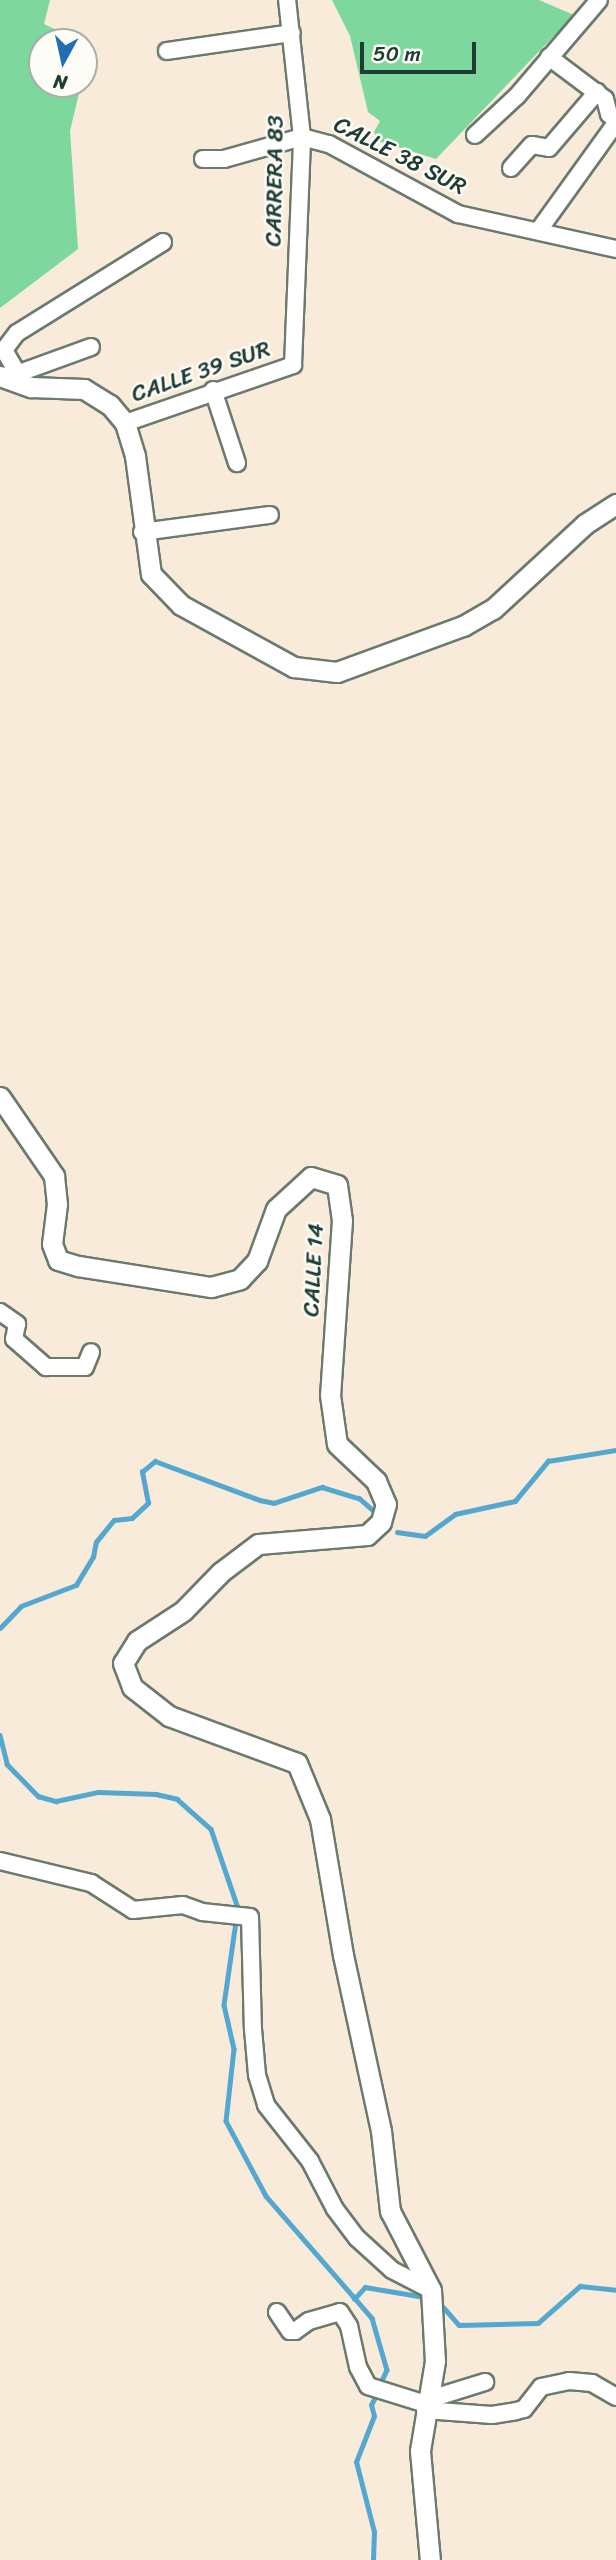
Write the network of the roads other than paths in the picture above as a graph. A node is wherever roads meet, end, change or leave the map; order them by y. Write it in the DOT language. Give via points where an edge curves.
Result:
graph roads {
  1 [pos="288,0"];
  2 [pos="599,0"];
  3 [pos="292,33"];
  4 [pos="167,51"];
  5 [pos="549,57"];
  6 [pos="597,92"];
  7 [pos="616,122"];
  8 [pos="475,135"];
  9 [pos="302,137"];
  10 [pos="203,159"];
  11 [pos="511,168"];
  12 [pos="539,230"];
  13 [pos="163,242"];
  14 [pos="616,249"];
  15 [pos="91,347"];
  16 [pos="293,365"];
  17 [pos="7,378"];
  18 [pos="213,390"];
  19 [pos="125,422"];
  20 [pos="237,464"];
  21 [pos="616,504"];
  22 [pos="270,515"];
  23 [pos="142,532"];
  24 [pos="0,1097"];
  25 [pos="0,1312"];
  26 [pos="91,1352"];
  27 [pos="0,1861"];
  28 [pos="430,2290"];
  29 [pos="277,2312"];
  30 [pos="485,2382"];
  31 [pos="616,2397"];
  32 [pos="426,2405"];
  33 [pos="430,2560"];
  1 -- 3 [label="street, CARRERA 83"];
  2 -- 5 [label="street"];
  3 -- 4 [label="street"];
  3 -- 9 [label="street, CARRERA 83"];
  5 -- 6 [label="street"];
  5 -- 8 [label="street" via="517,96"];
  6 -- 7 [label="street"];
  6 -- 11 [label="street" via="549,148 532,145"];
  7 -- 12 [label="street"];
  9 -- 10 [label="street, CALLE 38 SUR" via="224,159"];
  9 -- 12 [label="street, CALLE 38 SUR" via="363,162 436,206 488,223"];
  9 -- 16 [label="street, CARRERA 83"];
  12 -- 14 [label="street, CALLE 38 SUR"];
  13 -- 17 [label="street" via="18,333 4,350 15,369"];
  15 -- 17 [label="street"];
  16 -- 18 [label="street, CALLE 39 SUR"];
  17 -- 19 [label="street" via="31,387 84,389 110,405"];
  18 -- 19 [label="street, CALLE 39 SUR"];
  18 -- 20 [label="street"];
  19 -- 23 [label="street" via="135,456"];
  21 -- 23 [label="street" via="585,524 478,619 337,672 294,667 181,605 151,574"];
  22 -- 23 [label="street"];
  24 -- 28 [label="street, CALLE 14" via="54,1176 57,1204 52,1244 58,1259 78,1266 211,1287 240,1279 257,1261 276,1209 312,1177 337,1185 342,1220 330,1395 337,1444 376,1481 386,1504 381,1522 367,1535 258,1545 221,1572 183,1611 137,1641 124,1663 132,1687 169,1716 199,1731 297,1763 320,1819 343,1955 381,2131 390,2211"];
  25 -- 26 [label="street" via="17,1324 14,1339 46,1367 85,1367"];
  27 -- 28 [label="street" via="91,1883 133,1910 183,1905 202,1912 247,1916 255,2053 266,2105 310,2161 335,2209 357,2238 392,2270"];
  28 -- 32 [label="street" via="435,2361"];
  29 -- 32 [label="street" via="290,2331 340,2312 349,2326 358,2367 376,2388"];
  30 -- 32 [label="street"];
  31 -- 32 [label="street" via="592,2383 569,2381 541,2386 524,2409 508,2412"];
  32 -- 33 [label="street" via="420,2451"];
}
